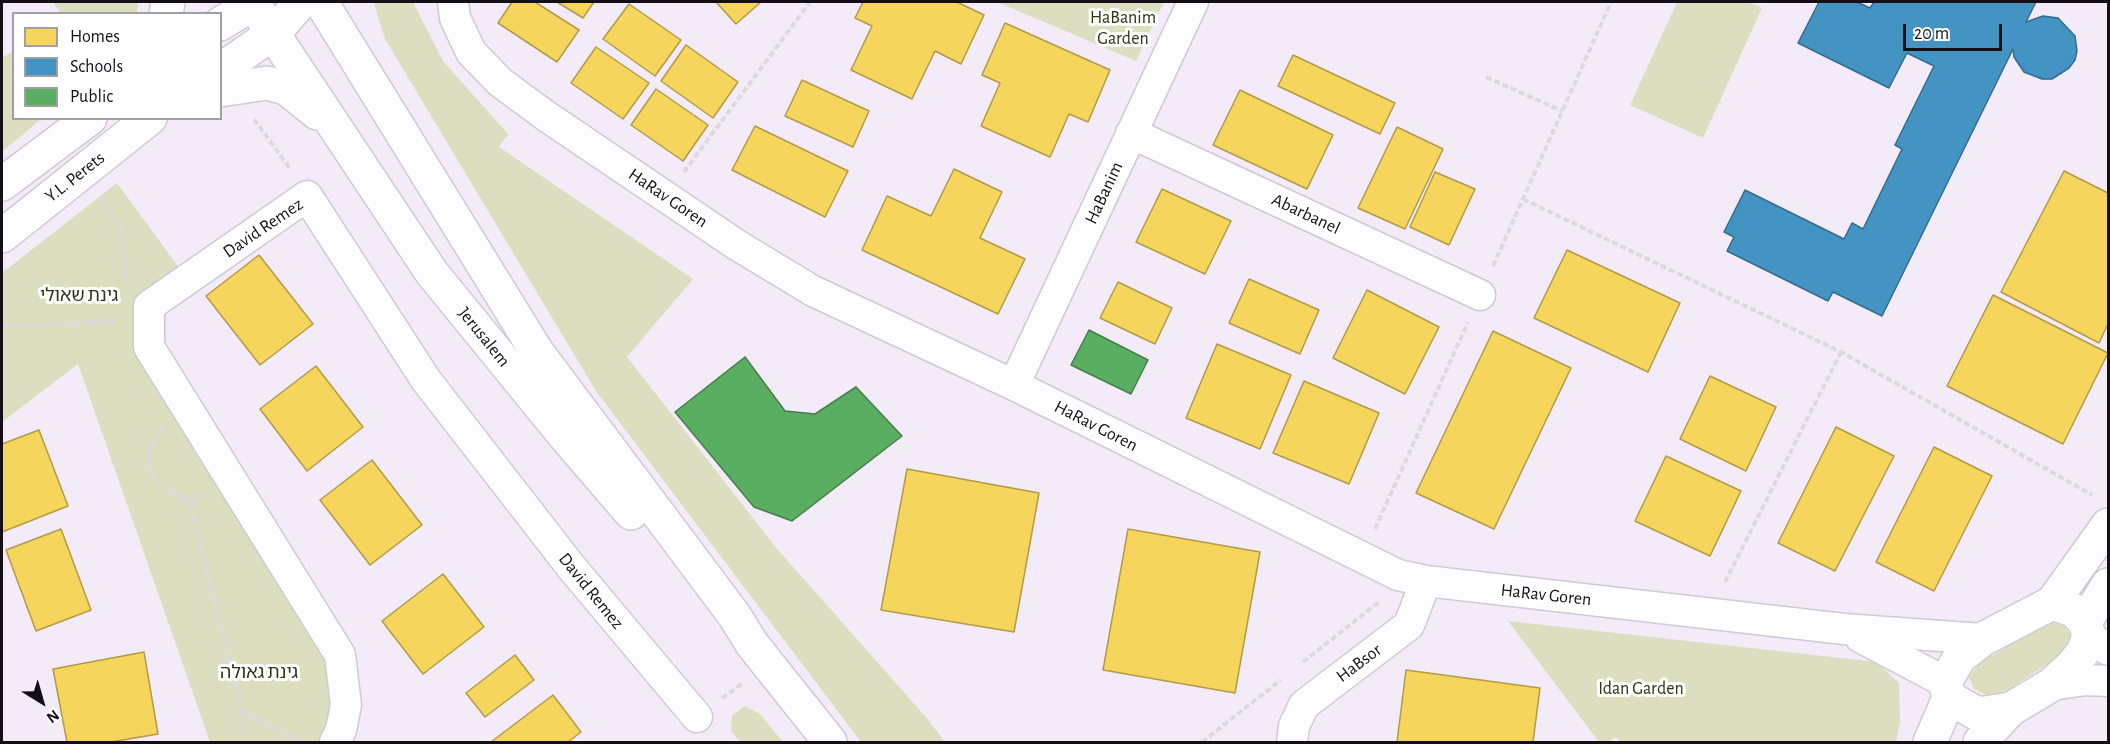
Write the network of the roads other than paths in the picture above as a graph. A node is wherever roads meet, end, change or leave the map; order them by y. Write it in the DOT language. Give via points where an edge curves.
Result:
graph roads {
  1 [pos="253,2"];
  2 [pos="301,2"];
  3 [pos="321,2"];
  4 [pos="453,2"];
  5 [pos="1192,2"];
  6 [pos="222,23"];
  7 [pos="274,33"];
  8 [pos="222,69"];
  9 [pos="222,90"];
  10 [pos="87,120"];
  11 [pos="147,120"];
  12 [pos="1131,133"];
  13 [pos="344,140"];
  14 [pos="2,184"];
  15 [pos="2,236"];
  16 [pos="1480,295"];
  17 [pos="1014,385"];
  18 [pos="2109,525"];
  19 [pos="1412,578"];
  20 [pos="2109,585"];
  21 [pos="2052,603"];
  22 [pos="1844,629"];
  23 [pos="2094,636"];
  24 [pos="1983,639"];
  25 [pos="752,644"];
  26 [pos="2109,681"];
  27 [pos="2050,685"];
  28 [pos="1947,690"];
  29 [pos="2011,710"];
  30 [pos="697,717"];
  31 [pos="335,742"];
  32 [pos="830,742"];
  33 [pos="1292,742"];
  34 [pos="1930,742"];
  35 [pos="1980,742"];
  1 -- 6 [label="main road"];
  1 -- 7 [label="main road, Jerusalem"];
  2 -- 7 [label="main road"];
  3 -- 25 [label="main road, Jerusalem" via="537,352"];
  4 -- 17 [label="street, HaRav Goren" via="455,18 471,52 500,82 666,197 813,291"];
  5 -- 12 [label="street, HaBanim"];
  7 -- 8 [label="main road"];
  7 -- 13 [label="main road, Jerusalem"];
  9 -- 13 [label="main road" via="267,83 286,88"];
  10 -- 14 [label="main road, Y.L. Perets"];
  11 -- 15 [label="main road, Y.L. Perets"];
  12 -- 16 [label="street, Abarbanel"];
  12 -- 17 [label="street, HaBanim"];
  13 -- 25 [label="main road, Jerusalem" via="439,282 571,444 724,620"];
  17 -- 19 [label="street, HaRav Goren"];
  18 -- 21 [label="main road"];
  19 -- 22 [label="street, HaRav Goren"];
  19 -- 33 [label="street, HaBsor" via="1409,625 1304,705 1294,726"];
  20 -- 23 [label="main road"];
  21 -- 23 [label="main road" via="2073,610"];
  21 -- 24 [label="main road"];
  22 -- 24 [label="street, HaRav Goren"];
  22 -- 28 [label="street, HaRav Goren"];
  23 -- 27 [label="main road" via="2072,666"];
  24 -- 28 [label="main road" via="1960,657"];
  25 -- 32 [label="main road, Jerusalem"];
  26 -- 27 [label="street"];
  27 -- 29 [label="main road"];
  28 -- 29 [label="main road" via="1978,714"];
  28 -- 34 [label="main road"];
  29 -- 35 [label="main road"];
  30 -- 31 [label="street, David Remez" via="572,568 433,389 307,196 149,312 149,347 340,656 346,705"];
}
